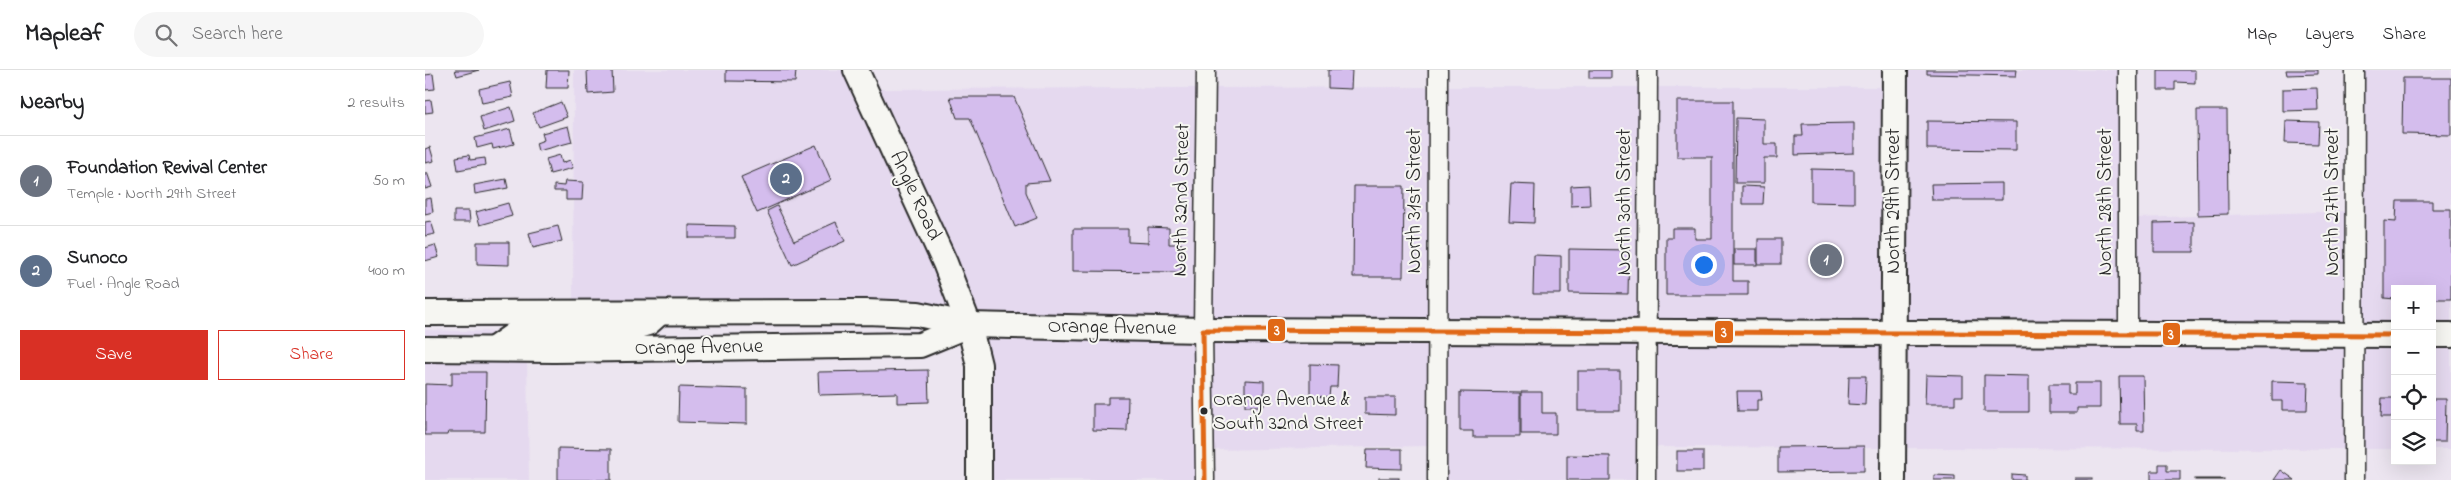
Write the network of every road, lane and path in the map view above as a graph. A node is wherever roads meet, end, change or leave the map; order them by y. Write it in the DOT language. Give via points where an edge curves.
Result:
graph roads {
  1 [pos="855,70"];
  2 [pos="1206,70"];
  3 [pos="1438,70"];
  4 [pos="1648,70"];
  5 [pos="1895,70"];
  6 [pos="2128,70"];
  7 [pos="2355,70"];
  8 [pos="660,312"];
  9 [pos="425,313"];
  10 [pos="969,325"];
  11 [pos="1203,330"];
  12 [pos="1437,332"];
  13 [pos="1893,332"];
  14 [pos="1647,334"];
  15 [pos="2128,334"];
  16 [pos="2355,334"];
  17 [pos="2391,335"];
  18 [pos="2436,335"];
  19 [pos="2451,335"];
  20 [pos="425,349"];
  21 [pos="493,349"];
  22 [pos="979,480"];
  23 [pos="1205,480"];
  24 [pos="1437,480"];
  25 [pos="1646,480"];
  26 [pos="1893,480"];
  27 [pos="2354,480"];
  1 -- 10 [label="main road, Angle Road" via="945,263"];
  2 -- 11 [label="street, North 32nd Street"];
  3 -- 12 [label="street, North 31st Street"];
  4 -- 14 [label="street, North 30th Street"];
  5 -- 13 [label="main road, North 29th Street"];
  6 -- 15 [label="street, North 28th Street"];
  7 -- 16 [label="street, North 27th Street"];
  8 -- 9 [label="main road, Orange Avenue"];
  8 -- 10 [label="main road, Orange Avenue" via="918,314"];
  8 -- 21 [label="main road" via="637,328 527,332 515,334"];
  10 -- 11 [label="main road, Orange Avenue"];
  10 -- 21 [label="main road, Orange Avenue" via="920,345"];
  10 -- 22 [label="main road, Angle Road" via="979,365"];
  11 -- 12 [label="main road, Orange Avenue"];
  11 -- 23 [label="street, North 32nd Street"];
  12 -- 14 [label="main road, Orange Avenue"];
  12 -- 24 [label="street, North 31st Street"];
  13 -- 14 [label="main road, Orange Avenue"];
  13 -- 15 [label="main road, Orange Avenue"];
  13 -- 26 [label="main road, North 29th Street"];
  14 -- 25 [label="street, North 30th Street"];
  15 -- 16 [label="main road, Orange Avenue"];
  16 -- 17 [label="main road, Orange Avenue"];
  16 -- 27 [label="street, North 27th Street"];
  18 -- 19 [label="main road"];
  20 -- 21 [label="main road, Orange Avenue"];
}
